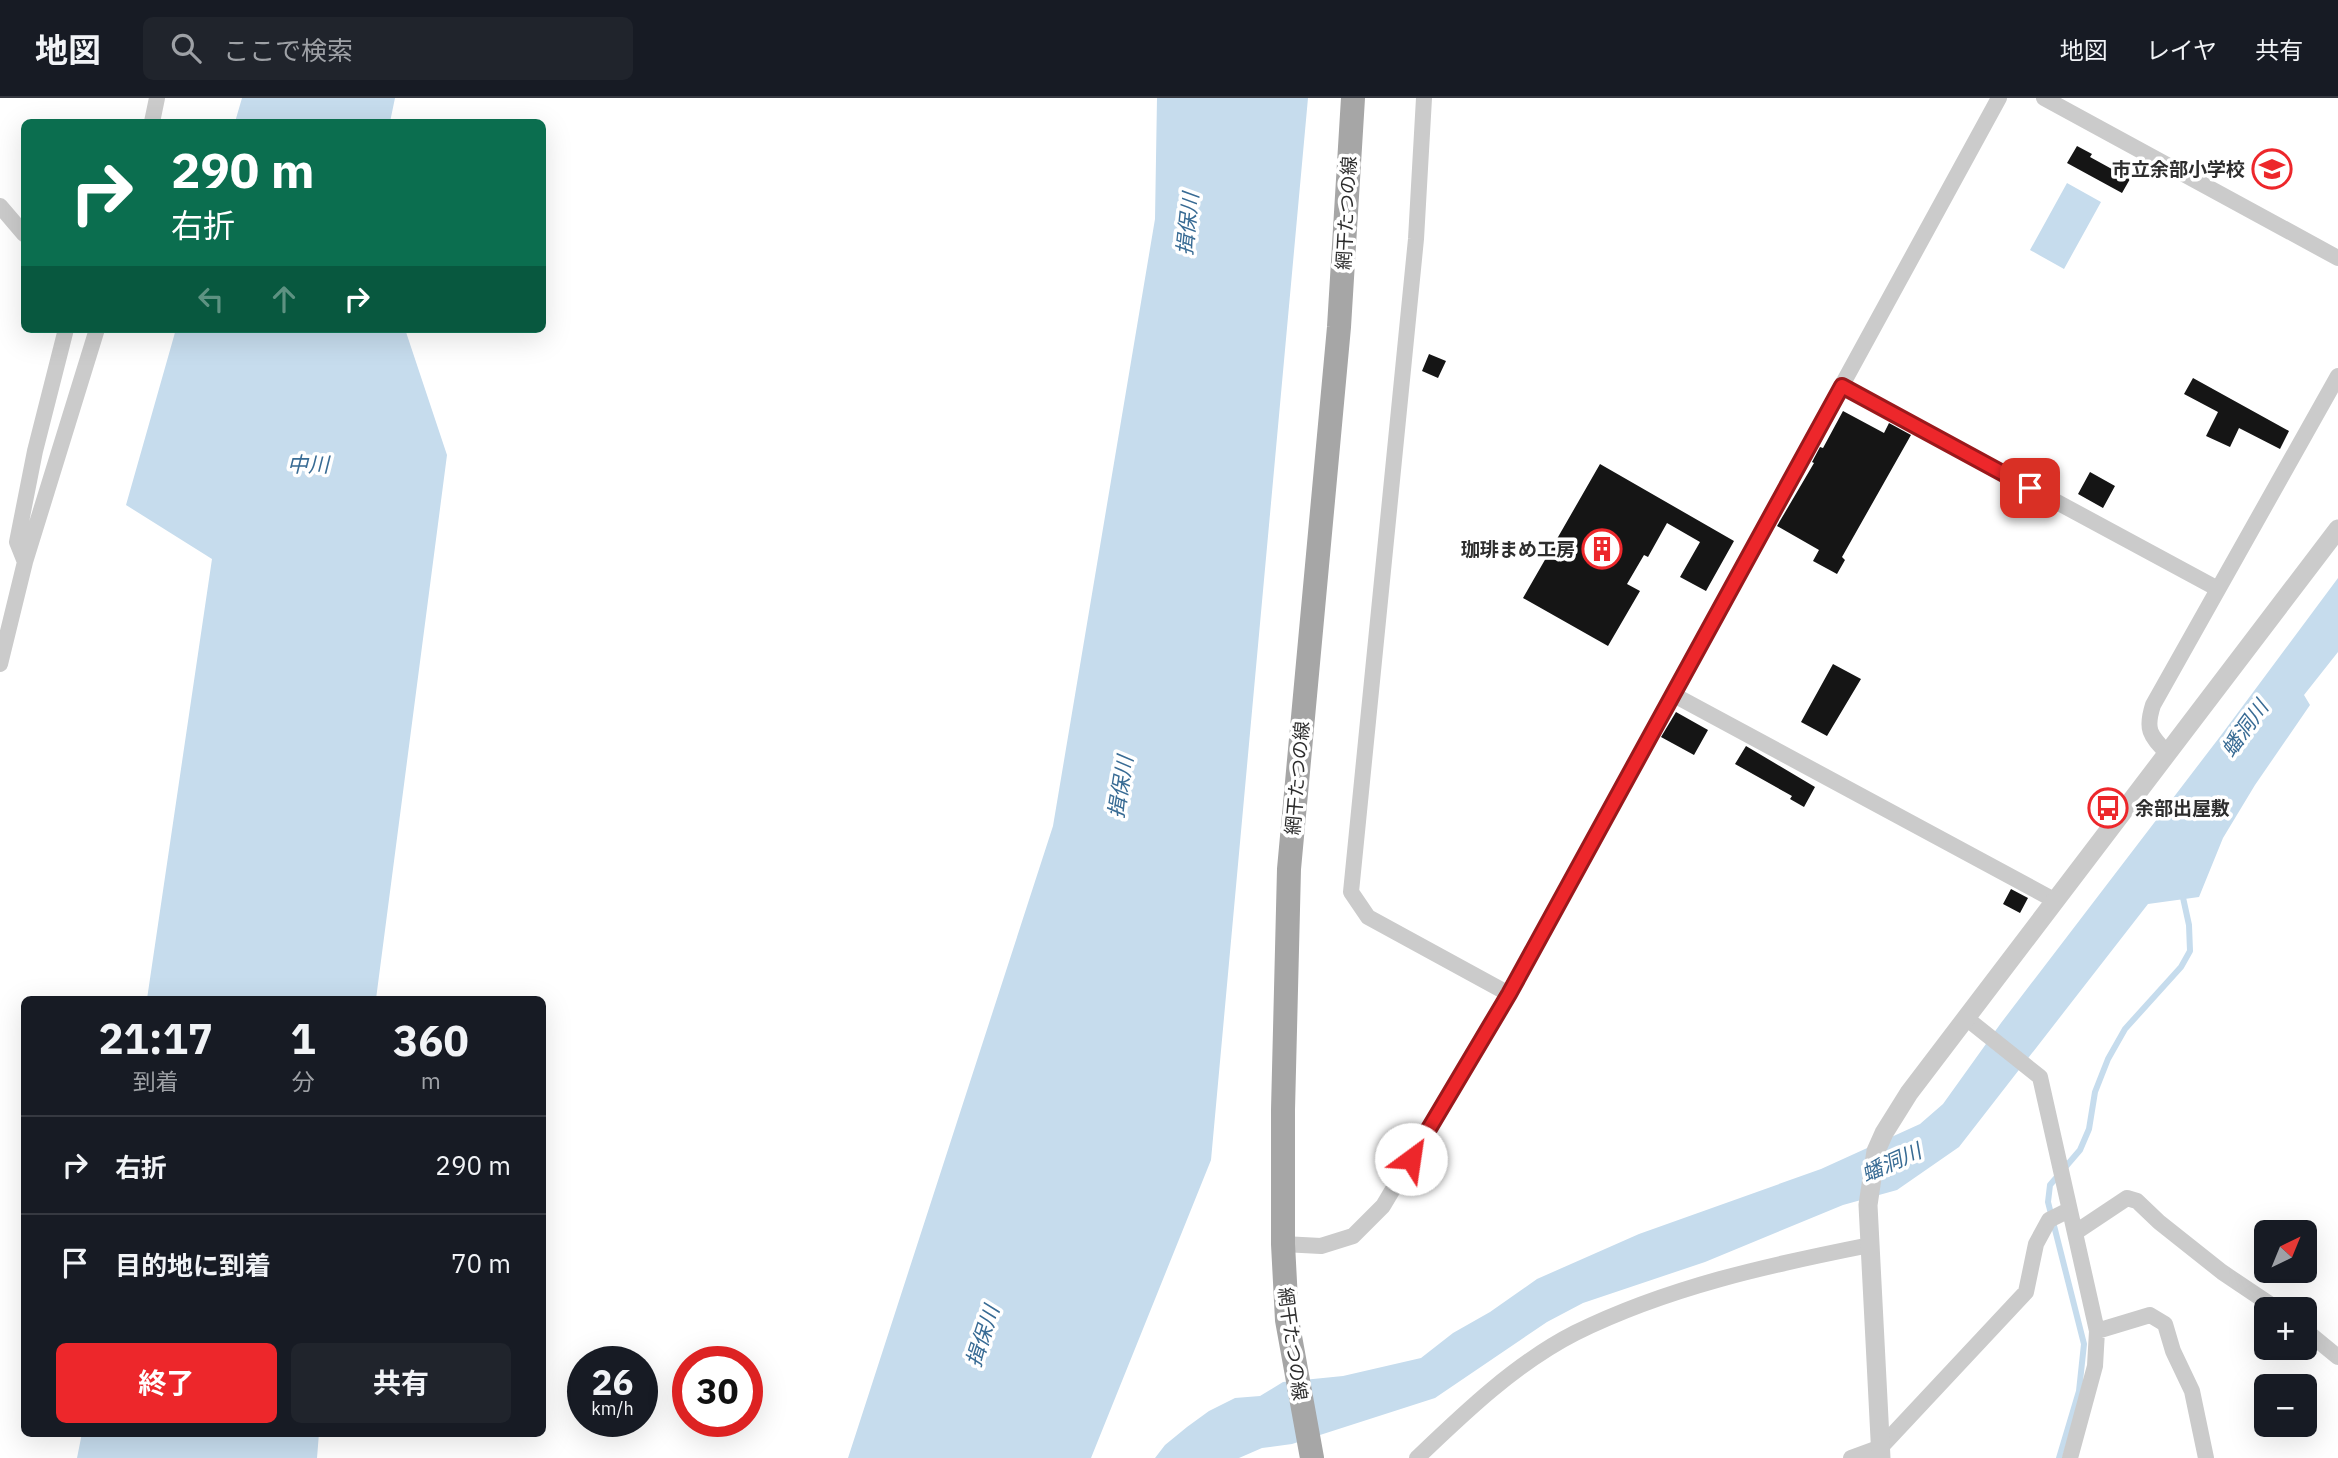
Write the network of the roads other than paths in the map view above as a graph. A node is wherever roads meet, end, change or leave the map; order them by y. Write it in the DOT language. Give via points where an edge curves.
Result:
graph roads {
  1 [pos="157,98"];
  2 [pos="1353,98"];
  3 [pos="1424,98"];
  4 [pos="1999,98"];
  5 [pos="2043,98"];
  6 [pos="153,119"];
  7 [pos="0,205"];
  8 [pos="21,230"];
  9 [pos="2338,258"];
  10 [pos="65,333"];
  11 [pos="96,333"];
  12 [pos="2338,376"];
  13 [pos="1842,386"];
  14 [pos="2338,529"];
  15 [pos="25,562"];
  16 [pos="2218,589"];
  17 [pos="0,664"];
  18 [pos="1674,695"];
  19 [pos="2167,752"];
  20 [pos="2054,900"];
  21 [pos="1509,994"];
  22 [pos="1966,1018"];
  23 [pos="2069,1210"];
  24 [pos="2076,1232"];
  25 [pos="1283,1244"];
  26 [pos="1870,1245"];
  27 [pos="2259,1297"];
  28 [pos="2097,1331"];
  29 [pos="2317,1340"];
  30 [pos="2338,1357"];
  31 [pos="1881,1453"];
  32 [pos="1312,1458"];
  33 [pos="1417,1458"];
  34 [pos="1851,1458"];
  35 [pos="2070,1458"];
  36 [pos="2206,1458"];
  1 -- 6 [label="street"];
  2 -- 25 [label="main road, 網干たつの線" via="1339,327 1289,869"];
  3 -- 21 [label="street" via="1415,253 1351,892 1368,917"];
  4 -- 13 [label="street"];
  5 -- 9 [label="street"];
  7 -- 8 [label="street"];
  10 -- 15 [label="street" via="17,542"];
  11 -- 15 [label="street"];
  12 -- 16 [label="street"];
  13 -- 16 [label="street"];
  13 -- 18 [label="street"];
  14 -- 19 [label="street"];
  15 -- 17 [label="street"];
  16 -- 19 [label="street" via="2153,705 2151,735"];
  18 -- 20 [label="street"];
  18 -- 21 [label="street"];
  19 -- 20 [label="street"];
  20 -- 22 [label="street"];
  21 -- 25 [label="street" via="1383,1206 1353,1236 1321,1245"];
  22 -- 23 [label="street" via="2040,1077"];
  22 -- 26 [label="street" via="1896,1112 1876,1151 1868,1205"];
  23 -- 24 [label="street"];
  23 -- 31 [label="street" via="2049,1220 2036,1244 2026,1292"];
  24 -- 27 [label="street" via="2127,1198 2137,1201"];
  24 -- 28 [label="street"];
  25 -- 32 [label="main road, 網干たつの線" via="1287,1320"];
  26 -- 31 [label="street"];
  26 -- 33 [label="street" via="1756,1268 1665,1296 1573,1334 1520,1369"];
  28 -- 35 [label="street" via="2095,1366"];
  28 -- 36 [label="street" via="2150,1315 2165,1324 2192,1391"];
  29 -- 30 [label="street"];
  31 -- 34 [label="street"];
}
